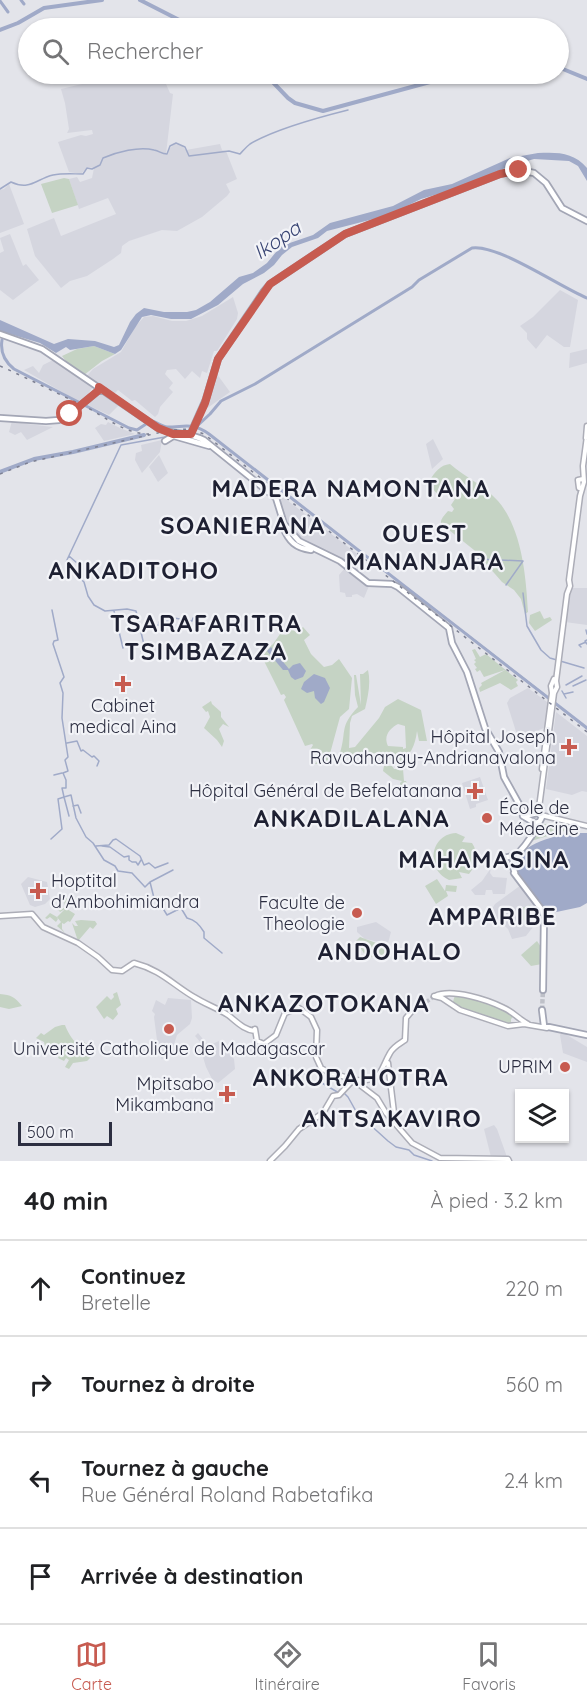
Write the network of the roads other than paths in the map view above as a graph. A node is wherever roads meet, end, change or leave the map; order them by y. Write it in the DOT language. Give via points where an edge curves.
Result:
graph roads {
  1 [pos="587,221"];
  2 [pos="0,334"];
  3 [pos="97,389"];
  4 [pos="0,418"];
  5 [pos="587,426"];
  6 [pos="191,434"];
  7 [pos="173,436"];
  8 [pos="587,436"];
  9 [pos="165,441"];
  10 [pos="581,482"];
  11 [pos="299,545"];
  12 [pos="552,701"];
  13 [pos="534,813"];
  14 [pos="541,814"];
  15 [pos="532,820"];
  16 [pos="539,822"];
  17 [pos="587,827"];
  18 [pos="510,862"];
  19 [pos="0,915"];
  20 [pos="543,990"];
  21 [pos="441,996"];
  22 [pos="433,997"];
  23 [pos="542,1010"];
  24 [pos="411,1012"];
  25 [pos="524,1021"];
  26 [pos="518,1025"];
  27 [pos="543,1025"];
  28 [pos="587,1035"];
  29 [pos="386,1066"];
  30 [pos="353,1080"];
  31 [pos="391,1118"];
  32 [pos="509,1160"];
  33 [pos="270,1161"];
  1 -- 6 [label="main road" via="562,208 538,176 513,170 345,234 264,291 218,359"];
  2 -- 3 [label="main road" via="39,348"];
  3 -- 4 [label="main road" via="70,414 56,420"];
  3 -- 6 [label="main road" via="158,428"];
  3 -- 7 [label="main road" via="150,426"];
  5 -- 10 [label="main road"];
  6 -- 7 [label="main road"];
  6 -- 11 [label="main road" via="206,441 274,501"];
  7 -- 9 [label="main road"];
  8 -- 10 [label="main road"];
  10 -- 12 [label="main road"];
  11 -- 13 [label="main road" via="340,561 368,583 398,587 448,627 485,728 499,752 505,780 524,813"];
  11 -- 15 [label="main road" via="339,563 369,584 398,589 446,627 483,726 497,750 504,780 521,814"];
  12 -- 13 [label="main road"];
  12 -- 14 [label="main road"];
  13 -- 14 [label="main road"];
  13 -- 15 [label="main road"];
  14 -- 16 [label="main road"];
  14 -- 17 [label="main road"];
  15 -- 16 [label="main road"];
  15 -- 18 [label="main road" via="526,842"];
  16 -- 17 [label="main road" via="549,820"];
  16 -- 18 [label="main road"];
  18 -- 20 [label="main road" via="545,918"];
  19 -- 30 [label="main road" via="30,913 47,930 78,943 112,970 122,971 134,963 167,976 192,996 254,1030 258,1042 265,1044 276,1035 284,1014 302,1009 316,1026 316,1057 321,1068"];
  21 -- 22 [label="main road"];
  21 -- 25 [label="main road" via="475,997 505,1008"];
  21 -- 26 [label="main road" via="461,1010 507,1026"];
  23 -- 27 [label="main road"];
  24 -- 29 [label="main road" via="406,1018 405,1040 392,1050"];
  25 -- 26 [label="main road" via="515,1020"];
  25 -- 27 [label="main road"];
  26 -- 27 [label="main road"];
  27 -- 28 [label="main road"];
  29 -- 30 [label="main road" via="375,1078"];
  29 -- 31 [label="main road"];
  30 -- 31 [label="main road" via="377,1098"];
  30 -- 33 [label="main road"];
  31 -- 32 [label="main road" via="412,1143 440,1158"];
}
